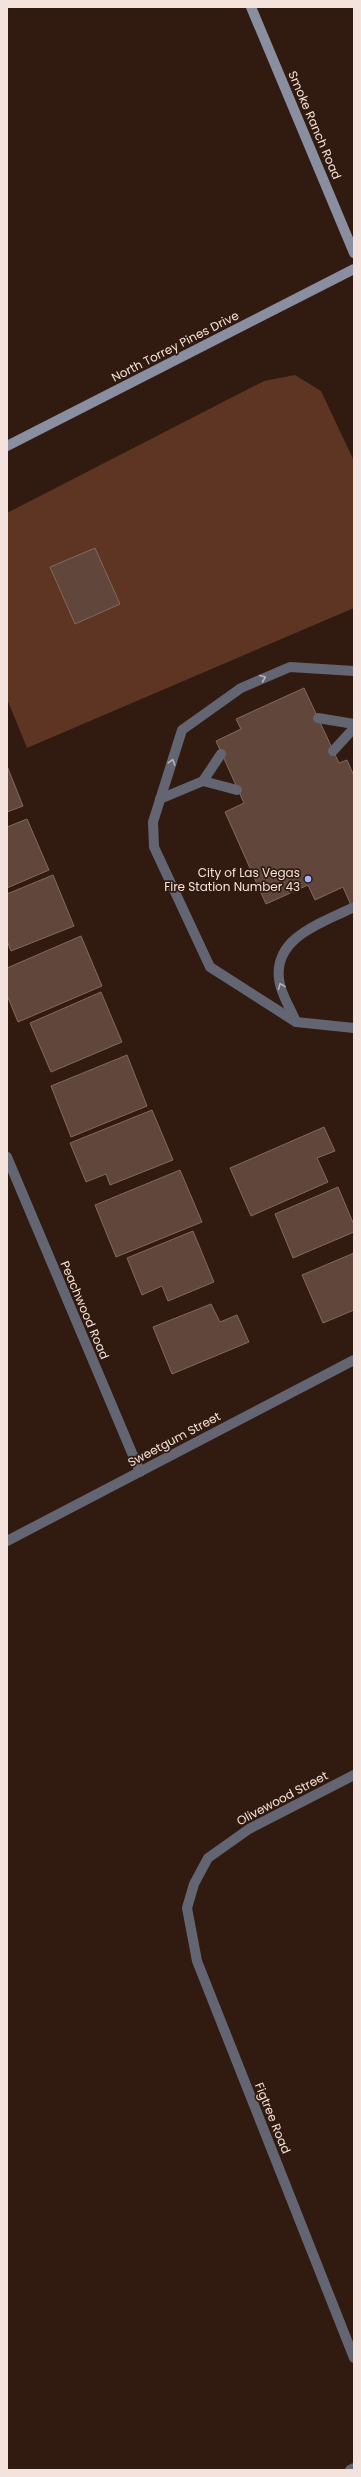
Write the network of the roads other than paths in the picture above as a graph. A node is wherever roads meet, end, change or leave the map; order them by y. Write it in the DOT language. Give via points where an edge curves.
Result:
graph roads {
  1 [pos="251,7"];
  2 [pos="354,253"];
  3 [pos="354,269"];
  4 [pos="7,446"];
  5 [pos="354,671"];
  6 [pos="318,718"];
  7 [pos="354,724"];
  8 [pos="354,728"];
  9 [pos="333,751"];
  10 [pos="221,754"];
  11 [pos="203,781"];
  12 [pos="238,790"];
  13 [pos="160,799"];
  14 [pos="352,908"];
  15 [pos="296,1022"];
  16 [pos="354,1028"];
  17 [pos="7,1157"];
  18 [pos="354,1360"];
  19 [pos="140,1472"];
  20 [pos="7,1542"];
  21 [pos="354,1775"];
  22 [pos="194,1884"];
  23 [pos="354,2358"];
  24 [pos="354,2468"];
  25 [pos="350,2470"];
  1 -- 2 [label="main road, Smoke Ranch Road"];
  3 -- 4 [label="main road, North Torrey Pines Drive"];
  13 -- 5 [label="street, one-way" via="182,730 241,688 290,667"];
  6 -- 7 [label="street"];
  8 -- 9 [label="street"];
  10 -- 11 [label="street"];
  11 -- 12 [label="street"];
  11 -- 13 [label="street"];
  13 -- 15 [label="street" via="153,822 154,847 210,967"];
  15 -- 14 [label="street, one-way" via="279,980 280,958 298,935"];
  15 -- 16 [label="street"];
  17 -- 19 [label="street, Peachwood Road"];
  18 -- 19 [label="street, Sweetgum Street"];
  19 -- 20 [label="street, Sweetgum Street"];
  21 -- 22 [label="street, Olivewood Street" via="249,1829 208,1858"];
  22 -- 23 [label="street, Figtree Road" via="187,1908 197,1961"];
  24 -- 25 [label="street"];
}
